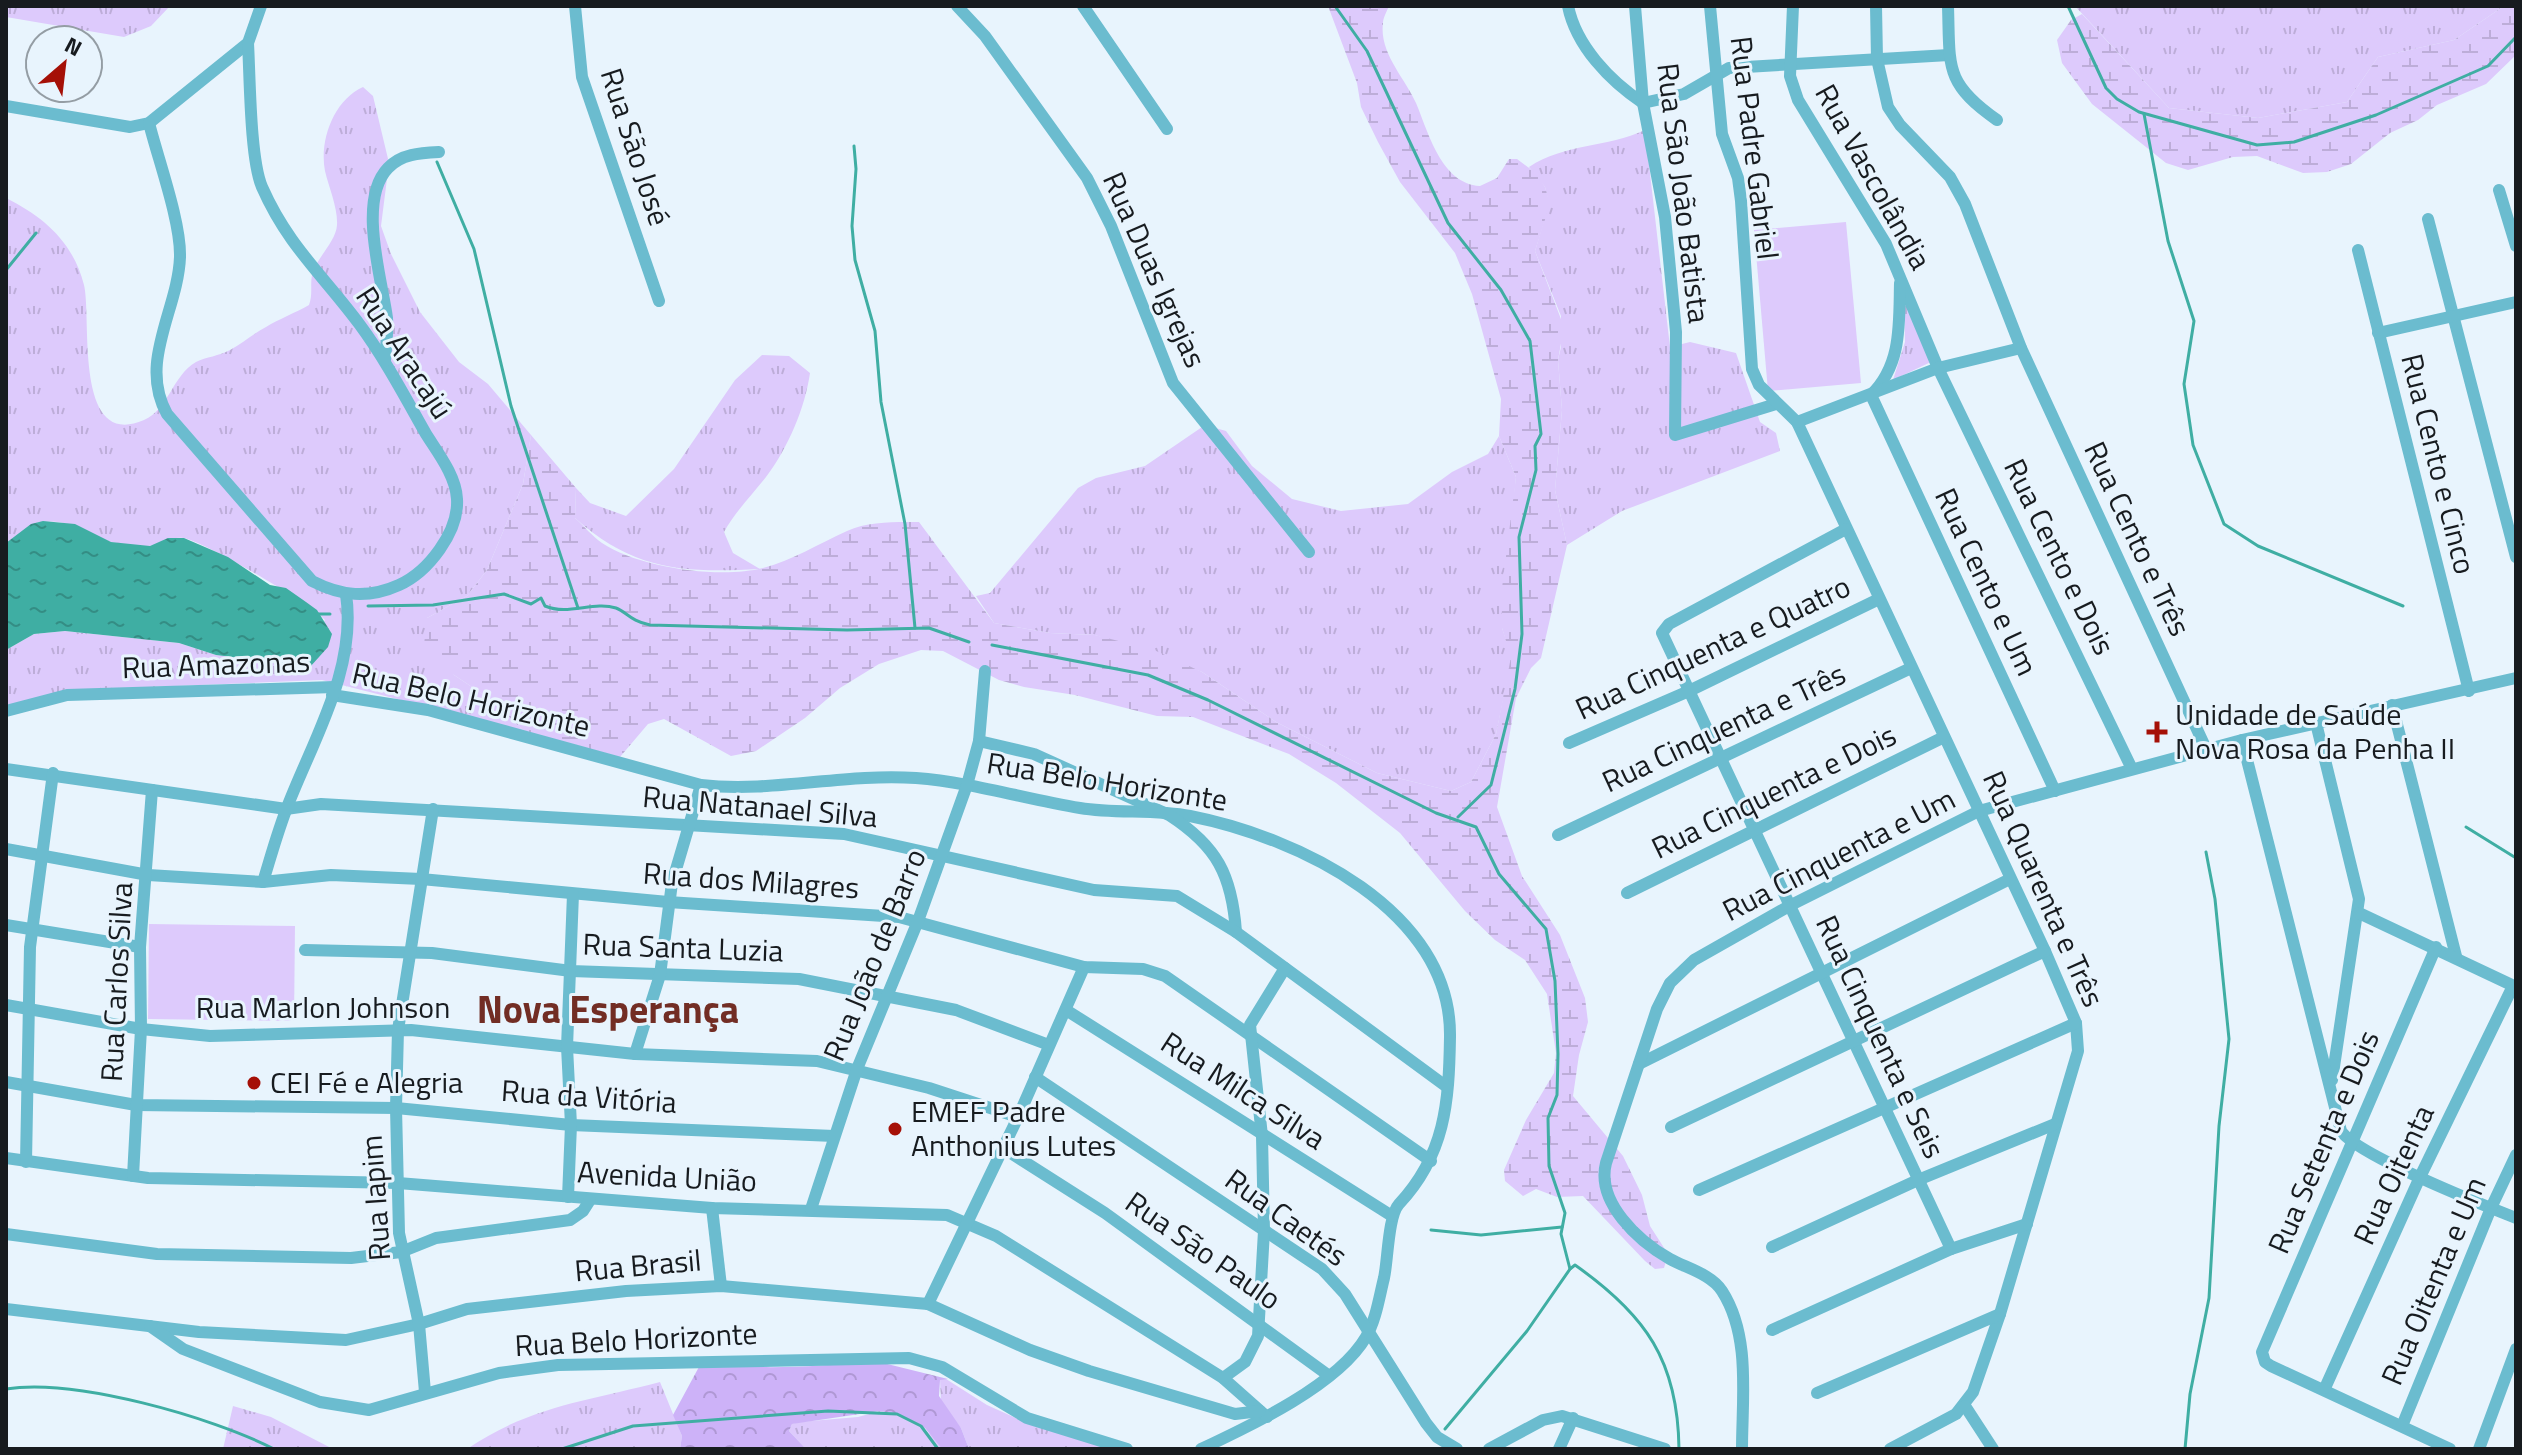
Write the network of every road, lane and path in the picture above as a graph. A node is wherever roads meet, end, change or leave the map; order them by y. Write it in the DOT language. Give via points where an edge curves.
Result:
graph roads {
  1 [pos="261,6"];
  2 [pos="575,6"];
  3 [pos="957,6"];
  4 [pos="1083,6"];
  5 [pos="1568,6"];
  6 [pos="1635,6"];
  7 [pos="1710,6"];
  8 [pos="1793,6"];
  9 [pos="1876,6"];
  10 [pos="1948,6"];
  11 [pos="248,43"];
  12 [pos="1949,55"];
  13 [pos="1877,59"];
  14 [pos="1791,65"];
  15 [pos="1717,74"];
  16 [pos="1643,103"];
  17 [pos="6,106"];
  18 [pos="1997,120"];
  19 [pos="149,123"];
  20 [pos="1167,129"];
  21 [pos="439,152"];
  22 [pos="2499,190"];
  23 [pos="2428,219"];
  24 [pos="2516,246"];
  25 [pos="2358,250"];
  26 [pos="1900,276"];
  27 [pos="659,301"];
  28 [pos="2516,302"];
  29 [pos="2454,315"];
  30 [pos="2378,333"];
  31 [pos="2021,348"];
  32 [pos="385,361"];
  33 [pos="1938,368"];
  34 [pos="1871,395"];
  35 [pos="1776,404"];
  36 [pos="1797,422"];
  37 [pos="1846,529"];
  38 [pos="1309,552"];
  39 [pos="2516,557"];
  40 [pos="346,594"];
  41 [pos="1879,599"];
  42 [pos="1911,668"];
  43 [pos="985,671"];
  44 [pos="2516,678"];
  45 [pos="334,691"];
  46 [pos="1689,691"];
  47 [pos="2469,691"];
  48 [pos="2392,705"];
  49 [pos="6,711"];
  50 [pos="2316,723"];
  51 [pos="1944,737"];
  52 [pos="2242,740"];
  53 [pos="979,741"];
  54 [pos="1569,743"];
  55 [pos="2207,751"];
  56 [pos="1721,759"];
  57 [pos="6,769"];
  58 [pos="2132,769"];
  59 [pos="53,773"];
  60 [pos="701,785"];
  61 [pos="967,785"];
  62 [pos="152,790"];
  63 [pos="2055,791"];
  64 [pos="286,809"];
  65 [pos="433,809"];
  66 [pos="1979,811"];
  67 [pos="1169,815"];
  68 [pos="688,826"];
  69 [pos="1756,831"];
  70 [pos="1558,835"];
  71 [pos="6,849"];
  72 [pos="43,854"];
  73 [pos="943,854"];
  74 [pos="148,875"];
  75 [pos="421,879"];
  76 [pos="2010,879"];
  77 [pos="263,882"];
  78 [pos="1627,893"];
  79 [pos="573,894"];
  80 [pos="668,902"];
  81 [pos="1791,905"];
  82 [pos="2359,913"];
  83 [pos="918,921"];
  84 [pos="6,925"];
  85 [pos="32,930"];
  86 [pos="1236,932"];
  87 [pos="140,947"];
  88 [pos="2436,947"];
  89 [pos="305,950"];
  90 [pos="2045,951"];
  91 [pos="410,953"];
  92 [pos="2456,956"];
  93 [pos="1084,967"];
  94 [pos="1285,968"];
  95 [pos="571,971"];
  96 [pos="660,975"];
  97 [pos="1823,975"];
  98 [pos="2514,986"];
  99 [pos="887,994"];
  100 [pos="6,1005"];
  101 [pos="30,1009"];
  102 [pos="1066,1010"];
  103 [pos="2076,1023"];
  104 [pos="141,1029"];
  105 [pos="398,1030"];
  106 [pos="1250,1034"];
  107 [pos="1852,1040"];
  108 [pos="1049,1045"];
  109 [pos="567,1047"];
  110 [pos="635,1054"];
  111 [pos="1639,1064"];
  112 [pos="857,1069"];
  113 [pos="1035,1077"];
  114 [pos="6,1082"];
  115 [pos="29,1086"];
  116 [pos="1447,1087"];
  117 [pos="2331,1088"];
  118 [pos="136,1105"];
  119 [pos="396,1108"];
  120 [pos="1885,1109"];
  121 [pos="1018,1117"];
  122 [pos="2055,1124"];
  123 [pos="571,1125"];
  124 [pos="1671,1127"];
  125 [pos="834,1136"];
  126 [pos="1262,1136"];
  127 [pos="2352,1142"];
  128 [pos="1003,1148"];
  129 [pos="2516,1155"];
  130 [pos="6,1158"];
  131 [pos="1431,1161"];
  132 [pos="26,1162"];
  133 [pos="133,1176"];
  134 [pos="2420,1177"];
  135 [pos="1918,1180"];
  136 [pos="398,1183"];
  137 [pos="1699,1190"];
  138 [pos="568,1197"];
  139 [pos="590,1200"];
  140 [pos="712,1208"];
  141 [pos="2491,1208"];
  142 [pos="811,1209"];
  143 [pos="1392,1216"];
  144 [pos="2516,1218"];
  145 [pos="965,1220"];
  146 [pos="2027,1224"];
  147 [pos="1264,1231"];
  148 [pos="6,1234"];
  149 [pos="1772,1247"];
  150 [pos="1951,1249"];
  151 [pos="401,1252"];
  152 [pos="721,1286"];
  153 [pos="928,1304"];
  154 [pos="6,1309"];
  155 [pos="2000,1314"];
  156 [pos="1260,1322"];
  157 [pos="419,1324"];
  158 [pos="150,1326"];
  159 [pos="1772,1330"];
  160 [pos="1368,1334"];
  161 [pos="2516,1349"];
  162 [pos="1328,1375"];
  163 [pos="2512,1375"];
  164 [pos="1223,1378"];
  165 [pos="2325,1388"];
  166 [pos="425,1392"];
  167 [pos="1817,1393"];
  168 [pos="1965,1406"];
  169 [pos="1264,1414"];
  170 [pos="1573,1418"];
  171 [pos="2402,1426"];
  172 [pos="1647,1446"];
  173 [pos="1127,1449"];
  174 [pos="1201,1449"];
  175 [pos="1457,1449"];
  176 [pos="1489,1449"];
  177 [pos="1559,1449"];
  178 [pos="1665,1449"];
  179 [pos="1742,1449"];
  180 [pos="1890,1449"];
  181 [pos="1993,1449"];
  182 [pos="2450,1449"];
  183 [pos="2479,1449"];
  1 -- 11 [label="street"];
  2 -- 27 [label="street, Rua São José" via="585,89"];
  3 -- 38 [label="street, Rua Duas Igrejas" via="985,36 1100,200 1173,383"];
  4 -- 20 [label="street"];
  5 -- 16 [label="street" via="1571,21 1593,56"];
  6 -- 16 [label="street, Rua São João Batista"];
  7 -- 15 [label="street, Rua Padre Gabriel"];
  8 -- 14 [label="street, Rua Vascolândia"];
  9 -- 13 [label="street, Rua Cento e Três"];
  10 -- 12 [label="street"];
  11 -- 19 [label="street"];
  11 -- 32 [label="street, Rua Aracajú" via="260,184 293,247"];
  12 -- 13 [label="street"];
  12 -- 18 [label="street" via="1963,95"];
  13 -- 14 [label="street"];
  13 -- 31 [label="street, Rua Cento e Três" via="1893,116 1950,177 1965,204"];
  14 -- 15 [label="street" via="1729,68"];
  14 -- 26 [label="street, Rua Vascolândia" via="1798,100 1878,230"];
  15 -- 16 [label="street" via="1684,94"];
  15 -- 35 [label="street, Rua Padre Gabriel" via="1722,134 1741,201 1748,349 1759,385"];
  16 -- 35 [label="street, Rua São João Batista" via="1665,217 1676,332 1675,435"];
  17 -- 19 [label="street" via="130,127"];
  19 -- 40 [label="street" via="180,259 157,360 160,401 299,568 312,581"];
  21 -- 32 [label="street" via="399,160 380,180 374,197 387,322"];
  22 -- 24 [label="street"];
  23 -- 29 [label="street"];
  25 -- 30 [label="street, Rua Cento e Cinco"];
  26 -- 33 [label="street, Rua Vascolândia"];
  26 -- 34 [label="street" via="1893,363"];
  28 -- 29 [label="street"];
  29 -- 30 [label="street"];
  29 -- 39 [label="street"];
  30 -- 47 [label="street, Rua Cento e Cinco"];
  31 -- 33 [label="street"];
  31 -- 55 [label="street, Rua Cento e Três"];
  32 -- 40 [label="street, Rua Aracajú" via="454,484 457,513 443,544 419,573 387,590"];
  33 -- 34 [label="street"];
  33 -- 58 [label="street, Rua Cento e Dois"];
  34 -- 36 [label="street"];
  34 -- 63 [label="street, Rua Cento e Um"];
  35 -- 36 [label="street, Rua Padre Gabriel"];
  36 -- 37 [label="street, Rua Quarenta e Três"];
  37 -- 41 [label="street, Rua Quarenta e Três"];
  37 -- 46 [label="street, Rua Cinquenta e Seis" via="1663,629"];
  40 -- 45 [label="street, Rua Amazonas" via="348,637"];
  41 -- 42 [label="street, Rua Quarenta e Três"];
  41 -- 46 [label="street, Rua Cinquenta e Quatro"];
  42 -- 51 [label="street, Rua Quarenta e Três"];
  42 -- 56 [label="street, Rua Cinquenta e Três"];
  43 -- 53 [label="street, Rua João de Barro"];
  44 -- 47 [label="street, Rua Cinquenta e Um"];
  45 -- 49 [label="street, Rua Amazonas" via="67,695"];
  45 -- 60 [label="street, Rua Belo Horizonte" via="428,710"];
  45 -- 64 [label="street"];
  46 -- 54 [label="street, Rua Cinquenta e Quatro"];
  46 -- 56 [label="street, Rua Cinquenta e Seis"];
  47 -- 48 [label="street, Rua Cinquenta e Um"];
  48 -- 50 [label="street, Rua Cinquenta e Um"];
  48 -- 92 [label="street"];
  50 -- 52 [label="street, Rua Cinquenta e Um"];
  50 -- 82 [label="street" via="2358,884"];
  51 -- 66 [label="street, Rua Quarenta e Três"];
  51 -- 69 [label="street, Rua Cinquenta e Dois"];
  52 -- 55 [label="street, Rua Cinquenta e Um"];
  52 -- 117 [label="street"];
  53 -- 61 [label="street, Rua João de Barro"];
  53 -- 67 [label="street" via="1034,754"];
  55 -- 58 [label="street, Rua Cinquenta e Um"];
  56 -- 69 [label="street, Rua Cinquenta e Seis"];
  56 -- 70 [label="street, Rua Cinquenta e Três"];
  57 -- 59 [label="street, Rua Natanael Silva"];
  58 -- 63 [label="street, Rua Cinquenta e Um"];
  59 -- 62 [label="street, Rua Natanael Silva"];
  59 -- 72 [label="street"];
  60 -- 61 [label="street, Rua Belo Horizonte" via="734,788 894,778"];
  60 -- 68 [label="street"];
  61 -- 67 [label="street, Rua Belo Horizonte" via="1078,808"];
  61 -- 73 [label="street, Rua João de Barro"];
  62 -- 64 [label="street, Rua Natanael Silva"];
  62 -- 74 [label="street, Rua Carlos Silva"];
  63 -- 66 [label="street, Rua Cinquenta e Um"];
  64 -- 65 [label="street, Rua Natanael Silva" via="321,804"];
  64 -- 77 [label="street"];
  65 -- 68 [label="street, Rua Natanael Silva"];
  65 -- 75 [label="street, Rua Iapim"];
  66 -- 76 [label="street, Rua Quarenta e Três"];
  66 -- 81 [label="street, Rua Cinquenta e Um"];
  67 -- 86 [label="street" via="1203,839 1221,866"];
  67 -- 116 [label="street, Rua Belo Horizonte" via="1203,820 1300,853 1344,875 1395,917 1421,945 1447,997"];
  68 -- 73 [label="street, Rua Natanael Silva" via="844,834"];
  68 -- 80 [label="street"];
  69 -- 78 [label="street, Rua Cinquenta e Dois"];
  69 -- 81 [label="street, Rua Cinquenta e Seis"];
  71 -- 72 [label="street, Rua dos Milagres"];
  72 -- 74 [label="street, Rua dos Milagres"];
  72 -- 85 [label="street"];
  73 -- 83 [label="street, Rua João de Barro"];
  73 -- 86 [label="street, Rua Natanael Silva" via="1094,890 1177,896"];
  74 -- 77 [label="street, Rua dos Milagres"];
  74 -- 87 [label="street, Rua Carlos Silva"];
  75 -- 77 [label="street, Rua dos Milagres" via="331,875"];
  75 -- 79 [label="street, Rua dos Milagres"];
  75 -- 91 [label="street, Rua Iapim"];
  76 -- 90 [label="street, Rua Quarenta e Três"];
  76 -- 97 [label="street"];
  79 -- 80 [label="street, Rua dos Milagres"];
  79 -- 95 [label="street"];
  80 -- 83 [label="street, Rua dos Milagres"];
  80 -- 96 [label="street"];
  81 -- 97 [label="street, Rua Cinquenta e Seis"];
  81 -- 111 [label="street, Rua Cinquenta e Um" via="1679,970 1664,994"];
  82 -- 88 [label="street"];
  82 -- 117 [label="street"];
  83 -- 93 [label="street, Rua dos Milagres"];
  83 -- 99 [label="street, Rua João de Barro"];
  84 -- 85 [label="street"];
  85 -- 87 [label="street"];
  85 -- 101 [label="street"];
  86 -- 94 [label="street, Rua Natanael Silva"];
  87 -- 104 [label="street, Rua Carlos Silva"];
  88 -- 92 [label="street"];
  88 -- 127 [label="street, Rua Setenta e Dois"];
  89 -- 91 [label="street, Rua Santa Luzia"];
  90 -- 103 [label="street, Rua Quarenta e Três"];
  90 -- 107 [label="street"];
  91 -- 95 [label="street, Rua Santa Luzia"];
  91 -- 105 [label="street, Rua Iapim"];
  92 -- 98 [label="street"];
  93 -- 102 [label="street"];
  93 -- 106 [label="street, Rua dos Milagres" via="1155,972"];
  94 -- 106 [label="street" via="1253,1018"];
  94 -- 116 [label="street, Rua Natanael Silva"];
  95 -- 96 [label="street, Rua Santa Luzia"];
  95 -- 109 [label="street"];
  96 -- 99 [label="street, Rua Santa Luzia" via="772,976"];
  96 -- 110 [label="street"];
  97 -- 107 [label="street, Rua Cinquenta e Seis"];
  97 -- 111 [label="street"];
  98 -- 134 [label="street, Rua Oitenta"];
  99 -- 108 [label="street, Rua Santa Luzia" via="978,1017"];
  99 -- 112 [label="street, Rua João de Barro"];
  100 -- 101 [label="street, Rua Marlon Johnson"];
  101 -- 104 [label="street, Rua Marlon Johnson"];
  101 -- 115 [label="street"];
  102 -- 108 [label="street"];
  102 -- 126 [label="street, Rua Milca Silva"];
  103 -- 120 [label="street"];
  103 -- 122 [label="street, Rua Quarenta e Três" via="2078,1051"];
  104 -- 105 [label="street, Rua Marlon Johnson" via="210,1036"];
  104 -- 118 [label="street, Rua Carlos Silva"];
  105 -- 109 [label="street, Rua Marlon Johnson"];
  105 -- 119 [label="street, Rua Iapim"];
  106 -- 126 [label="street"];
  106 -- 131 [label="street, Rua dos Milagres"];
  107 -- 120 [label="street, Rua Cinquenta e Seis"];
  107 -- 124 [label="street"];
  108 -- 113 [label="street"];
  109 -- 110 [label="street, Rua Marlon Johnson"];
  109 -- 123 [label="street"];
  110 -- 112 [label="street, Rua Marlon Johnson" via="801,1059"];
  111 -- 179 [label="street, Rua Cinquenta e Um" via="1606,1163 1605,1192 1648,1243 1721,1290 1740,1346"];
  112 -- 121 [label="street, Rua Marlon Johnson"];
  112 -- 125 [label="street, Rua João de Barro"];
  113 -- 121 [label="street"];
  113 -- 147 [label="street, Rua Caetés"];
  114 -- 115 [label="street, Rua da Vitória"];
  115 -- 118 [label="street, Rua da Vitória"];
  115 -- 132 [label="street"];
  116 -- 131 [label="street, Rua Belo Horizonte"];
  117 -- 127 [label="street" via="2339,1125"];
  118 -- 119 [label="street, Rua da Vitória"];
  118 -- 133 [label="street, Rua Carlos Silva"];
  119 -- 123 [label="street, Rua da Vitória"];
  119 -- 136 [label="street, Rua Iapim"];
  120 -- 135 [label="street, Rua Cinquenta e Seis"];
  120 -- 137 [label="street"];
  121 -- 128 [label="street"];
  122 -- 135 [label="street"];
  122 -- 146 [label="street, Rua Quarenta e Três"];
  123 -- 125 [label="street, Rua da Vitória"];
  123 -- 138 [label="street"];
  125 -- 142 [label="street, Rua João de Barro"];
  126 -- 143 [label="street, Rua Milca Silva"];
  126 -- 147 [label="street"];
  127 -- 134 [label="street"];
  127 -- 165 [label="street, Rua Setenta e Dois" via="2263,1347 2262,1357 2271,1366"];
  128 -- 145 [label="street"];
  128 -- 156 [label="street, Rua São Paulo"];
  129 -- 141 [label="street, Rua Oitenta e Um"];
  130 -- 132 [label="street, Avenida União"];
  131 -- 143 [label="street, Rua Belo Horizonte"];
  132 -- 133 [label="street, Avenida União"];
  133 -- 136 [label="street, Avenida União"];
  134 -- 141 [label="street"];
  134 -- 165 [label="street, Rua Oitenta"];
  135 -- 149 [label="street"];
  135 -- 150 [label="street, Rua Cinquenta e Seis"];
  136 -- 138 [label="street, Avenida União"];
  136 -- 151 [label="street, Rua Iapim"];
  138 -- 139 [label="street, Avenida União"];
  139 -- 140 [label="street, Avenida União"];
  139 -- 151 [label="street" via="570,1220 436,1238"];
  140 -- 142 [label="street, Avenida União"];
  140 -- 152 [label="street"];
  141 -- 144 [label="street"];
  141 -- 171 [label="street, Rua Oitenta e Um"];
  142 -- 145 [label="street, Avenida União" via="928,1213"];
  143 -- 160 [label="street, Rua Belo Horizonte" via="1390,1247"];
  145 -- 153 [label="street"];
  145 -- 164 [label="street, Avenida União"];
  146 -- 150 [label="street"];
  146 -- 155 [label="street, Rua Quarenta e Três"];
  147 -- 156 [label="street"];
  147 -- 160 [label="street, Rua Caetés" via="1334,1280"];
  148 -- 151 [label="street" via="157,1254 351,1258"];
  150 -- 159 [label="street"];
  151 -- 157 [label="street, Rua Iapim"];
  152 -- 153 [label="street, Rua Brasil"];
  152 -- 157 [label="street, Rua Brasil" via="467,1309"];
  153 -- 169 [label="street, Rua Brasil" via="1089,1371 1235,1414"];
  154 -- 158 [label="street, Rua Brasil"];
  155 -- 167 [label="street"];
  155 -- 168 [label="street, Rua Quarenta e Três"];
  156 -- 162 [label="street, Rua São Paulo"];
  156 -- 164 [label="street" via="1251,1352"];
  157 -- 158 [label="street, Rua Brasil" via="338,1340"];
  157 -- 166 [label="street, Rua Iapim"];
  158 -- 166 [label="street, Rua Belo Horizonte" via="183,1349 336,1406 383,1408"];
  160 -- 162 [label="street, Rua Belo Horizonte"];
  160 -- 175 [label="street, Rua Caetés" via="1426,1423"];
  161 -- 163 [label="street"];
  162 -- 169 [label="street, Rua Belo Horizonte" via="1295,1402"];
  163 -- 183 [label="street"];
  164 -- 169 [label="street, Avenida União"];
  165 -- 171 [label="street"];
  166 -- 173 [label="street, Rua Belo Horizonte" via="558,1365 890,1356 942,1367 1027,1418"];
  168 -- 180 [label="street"];
  168 -- 181 [label="street"];
  169 -- 174 [label="street, Rua Belo Horizonte"];
  170 -- 172 [label="street"];
  170 -- 176 [label="street" via="1543,1420"];
  170 -- 177 [label="street"];
  171 -- 182 [label="street"];
  172 -- 178 [label="street"];
}
